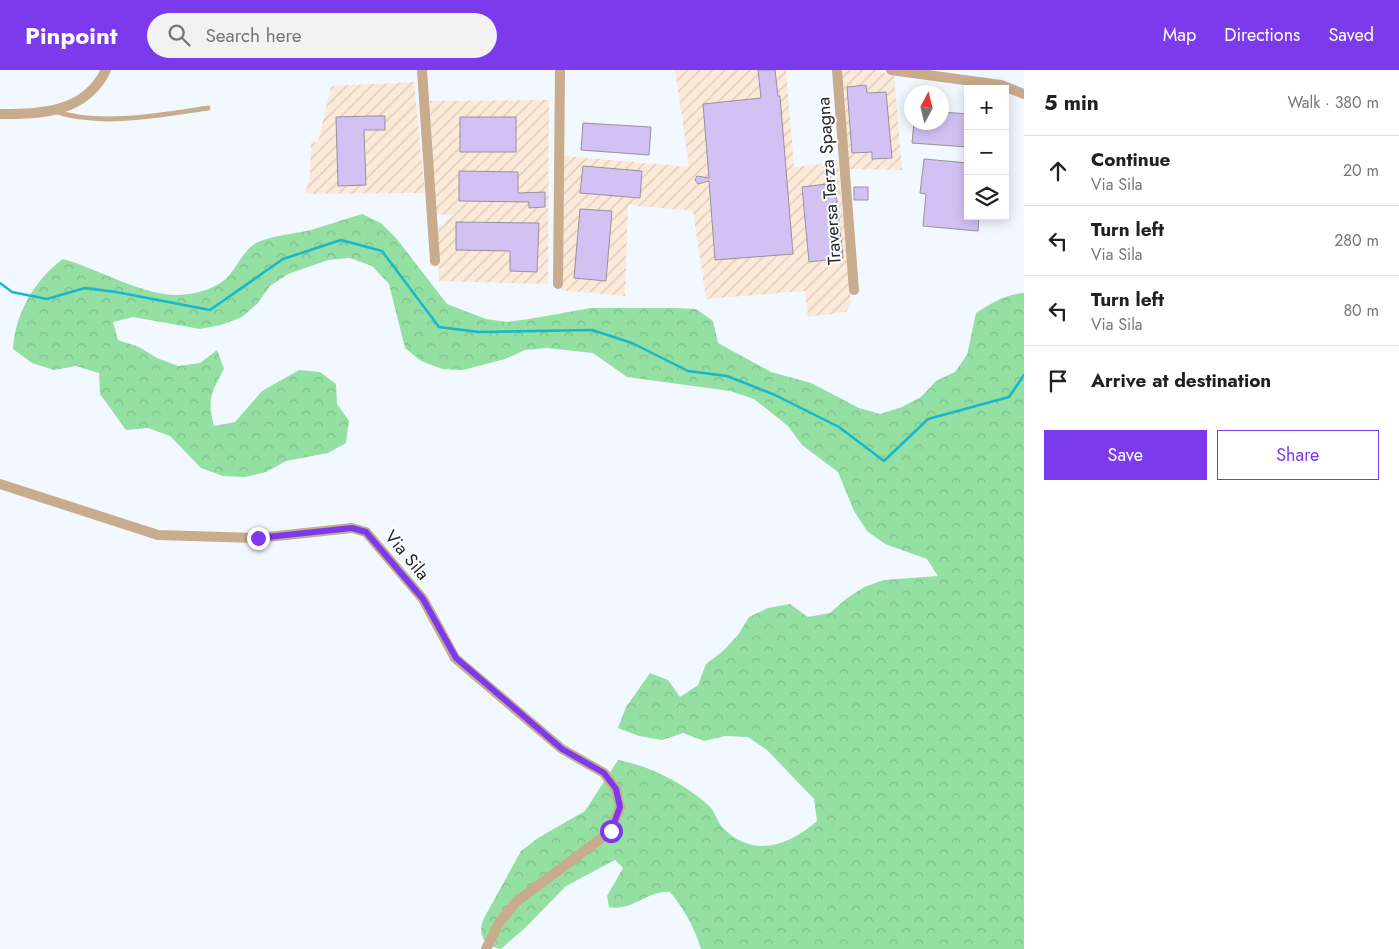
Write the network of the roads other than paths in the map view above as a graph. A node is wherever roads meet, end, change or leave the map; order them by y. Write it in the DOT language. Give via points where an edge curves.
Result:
graph roads {
  1 [pos="106,70"];
  2 [pos="422,70"];
  3 [pos="560,70"];
  4 [pos="837,70"];
  5 [pos="891,70"];
  6 [pos="1024,94"];
  7 [pos="208,108"];
  8 [pos="54,111"];
  9 [pos="0,114"];
  10 [pos="435,262"];
  11 [pos="558,284"];
  12 [pos="854,290"];
  13 [pos="0,484"];
  14 [pos="486,949"];
  1 -- 8 [label="street" via="98,86 86,96"];
  2 -- 10 [label="street"];
  3 -- 11 [label="street"];
  4 -- 12 [label="street, Traversa Terza Spagna"];
  5 -- 6 [label="street" via="1001,85"];
  7 -- 8 [label="lane" via="74,118"];
  8 -- 9 [label="street"];
  13 -- 14 [label="street, Via Sila" via="158,535 258,538 352,528 366,532 423,599 456,658 562,749 604,773 616,789 620,807 611,831 516,902 499,923"];
}
